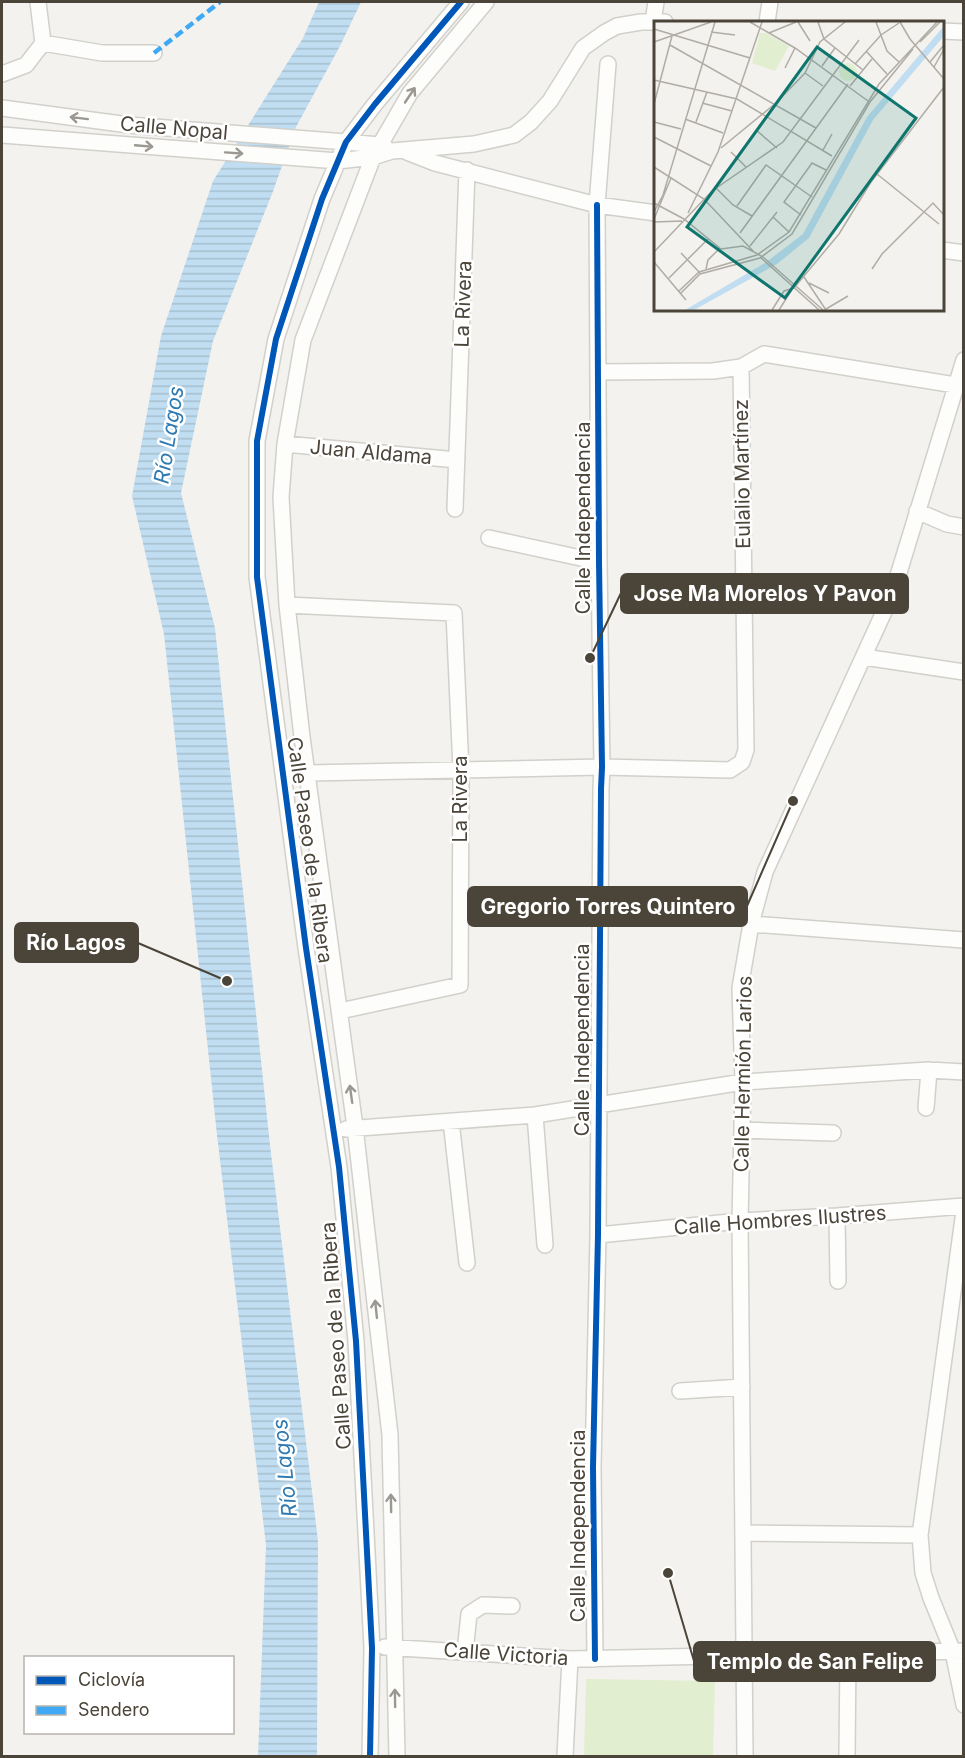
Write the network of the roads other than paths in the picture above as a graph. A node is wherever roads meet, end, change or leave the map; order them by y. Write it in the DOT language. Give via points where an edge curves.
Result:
graph roads {
  1 [pos="38,2"];
  2 [pos="460,2"];
  3 [pos="486,2"];
  4 [pos="656,2"];
  5 [pos="770,2"];
  6 [pos="659,21"];
  7 [pos="767,21"];
  8 [pos="654,22"];
  9 [pos="944,32"];
  10 [pos="963,32"];
  11 [pos="43,43"];
  12 [pos="154,53"];
  13 [pos="608,64"];
  14 [pos="2,74"];
  15 [pos="2,108"];
  16 [pos="2,135"];
  17 [pos="338,142"];
  18 [pos="387,151"];
  19 [pos="333,161"];
  20 [pos="467,170"];
  21 [pos="597,205"];
  22 [pos="654,213"];
  23 [pos="944,250"];
  24 [pos="963,253"];
  25 [pos="963,360"];
  26 [pos="741,367"];
  27 [pos="599,372"];
  28 [pos="955,385"];
  29 [pos="285,444"];
  30 [pos="457,460"];
  31 [pos="455,509"];
  32 [pos="917,511"];
  33 [pos="963,527"];
  34 [pos="489,538"];
  35 [pos="599,562"];
  36 [pos="287,605"];
  37 [pos="864,657"];
  38 [pos="963,672"];
  39 [pos="602,766"];
  40 [pos="460,770"];
  41 [pos="308,773"];
  42 [pos="283,775"];
  43 [pos="751,924"];
  44 [pos="963,940"];
  45 [pos="340,1011"];
  46 [pos="929,1070"];
  47 [pos="963,1072"];
  48 [pos="743,1082"];
  49 [pos="598,1106"];
  50 [pos="926,1108"];
  51 [pos="535,1115"];
  52 [pos="451,1121"];
  53 [pos="355,1127"];
  54 [pos="742,1130"];
  55 [pos="333,1131"];
  56 [pos="833,1133"];
  57 [pos="963,1206"];
  58 [pos="963,1211"];
  59 [pos="837,1216"];
  60 [pos="740,1221"];
  61 [pos="597,1235"];
  62 [pos="545,1245"];
  63 [pos="467,1263"];
  64 [pos="838,1281"];
  65 [pos="742,1387"];
  66 [pos="680,1391"];
  67 [pos="743,1533"];
  68 [pos="920,1534"];
  69 [pos="512,1606"];
  70 [pos="394,1647"];
  71 [pos="372,1648"];
  72 [pos="465,1652"];
  73 [pos="958,1652"];
  74 [pos="848,1653"];
  75 [pos="745,1654"];
  76 [pos="570,1659"];
  77 [pos="595,1659"];
  78 [pos="963,1705"];
  79 [pos="370,1756"];
  80 [pos="397,1756"];
  81 [pos="565,1756"];
  82 [pos="745,1756"];
  83 [pos="847,1756"];
  1 -- 11 [label="street"];
  2 -- 17 [label="street, Calle Paseo de la Ribera"];
  18 -- 3 [label="street, Calle Paseo de la Ribera, one-way" via="410,93"];
  4 -- 6 [label="street"];
  5 -- 7 [label="street"];
  8 -- 18 [label="street" via="617,26 583,48 550,101 514,135 474,144"];
  9 -- 10 [label="street"];
  11 -- 12 [label="street" via="102,53"];
  11 -- 14 [label="street" via="26,64"];
  13 -- 21 [label="street, Calle Independencia"];
  17 -- 15 [label="street, Calle Nopal, one-way" via="178,129"];
  16 -- 19 [label="street, Calle Nopal, one-way"];
  17 -- 18 [label="street, Calle Nopal"];
  17 -- 19 [label="street, Calle Paseo de la Ribera"];
  18 -- 19 [label="street, Calle Nopal"];
  18 -- 20 [label="street"];
  18 -- 29 [label="street, Calle Paseo de la Ribera" via="303,340"];
  19 -- 42 [label="street, Calle Paseo de la Ribera" via="276,339 257,441 257,577"];
  20 -- 21 [label="street"];
  20 -- 30 [label="street, La Rivera"];
  21 -- 22 [label="street"];
  21 -- 27 [label="street, Calle Independencia"];
  23 -- 24 [label="street"];
  25 -- 28 [label="street, Calle Hermión Larios"];
  26 -- 27 [label="street" via="713,371"];
  26 -- 28 [label="street" via="764,354"];
  26 -- 39 [label="street, Eulalio Martínez" via="746,750 742,762 730,770"];
  27 -- 35 [label="street, Calle Independencia"];
  28 -- 32 [label="street, Calle Hermión Larios"];
  29 -- 30 [label="street, Juan Aldama"];
  29 -- 36 [label="street, Calle Paseo de la Ribera" via="281,497"];
  30 -- 31 [label="street, La Rivera"];
  32 -- 33 [label="street"];
  32 -- 37 [label="street, Calle Hermión Larios" via="893,592"];
  34 -- 35 [label="street"];
  35 -- 39 [label="street, Calle Independencia"];
  36 -- 40 [label="street, La Rivera" via="454,613"];
  36 -- 41 [label="street, Calle Paseo de la Ribera"];
  37 -- 38 [label="street"];
  37 -- 43 [label="street, Calle Hermión Larios" via="765,872"];
  39 -- 40 [label="street"];
  39 -- 49 [label="street, Calle Independencia"];
  40 -- 41 [label="street"];
  40 -- 45 [label="street, La Rivera" via="460,985"];
  41 -- 42 [label="street"];
  41 -- 45 [label="street, Calle Paseo de la Ribera"];
  42 -- 55 [label="street, Calle Paseo de la Ribera"];
  43 -- 44 [label="street"];
  43 -- 48 [label="street, Calle Hermión Larios" via="740,988"];
  53 -- 45 [label="street, Calle Paseo de la Ribera, one-way"];
  46 -- 47 [label="street"];
  46 -- 48 [label="street"];
  46 -- 50 [label="street"];
  48 -- 49 [label="street"];
  48 -- 54 [label="street, Calle Hermión Larios"];
  49 -- 51 [label="street"];
  49 -- 61 [label="street, Calle Independencia"];
  51 -- 52 [label="street"];
  51 -- 62 [label="street"];
  52 -- 53 [label="street"];
  52 -- 63 [label="street"];
  53 -- 55 [label="street"];
  70 -- 53 [label="street, Calle Paseo de la Ribera, one-way" via="390,1435"];
  54 -- 56 [label="street"];
  54 -- 60 [label="street, Calle Hermión Larios"];
  55 -- 71 [label="street, Calle Paseo de la Ribera" via="356,1341"];
  57 -- 59 [label="street, Calle Hombres Ilustres"];
  58 -- 68 [label="street"];
  59 -- 60 [label="street, Calle Hombres Ilustres"];
  59 -- 64 [label="street"];
  60 -- 61 [label="street, Calle Hombres Ilustres"];
  60 -- 65 [label="street, Calle Hermión Larios"];
  61 -- 77 [label="street, Calle Independencia"];
  65 -- 66 [label="street"];
  65 -- 67 [label="street, Calle Hermión Larios"];
  67 -- 68 [label="street"];
  67 -- 75 [label="street, Calle Hermión Larios"];
  68 -- 73 [label="street" via="923,1573 931,1598"];
  69 -- 72 [label="street" via="483,1605 469,1614"];
  70 -- 71 [label="street, Calle Victoria"];
  70 -- 72 [label="street, Calle Victoria"];
  80 -- 70 [label="street, Calle Paseo de la Ribera, one-way"];
  71 -- 79 [label="street, Calle Paseo de la Ribera"];
  72 -- 76 [label="street, Calle Victoria"];
  73 -- 74 [label="street, Calle Victoria"];
  73 -- 78 [label="street"];
  74 -- 75 [label="street, Calle Victoria"];
  74 -- 83 [label="street"];
  75 -- 77 [label="street, Calle Victoria"];
  75 -- 82 [label="street, Calle Hermión Larios"];
  76 -- 77 [label="street, Calle Victoria"];
  76 -- 81 [label="street"];
}
